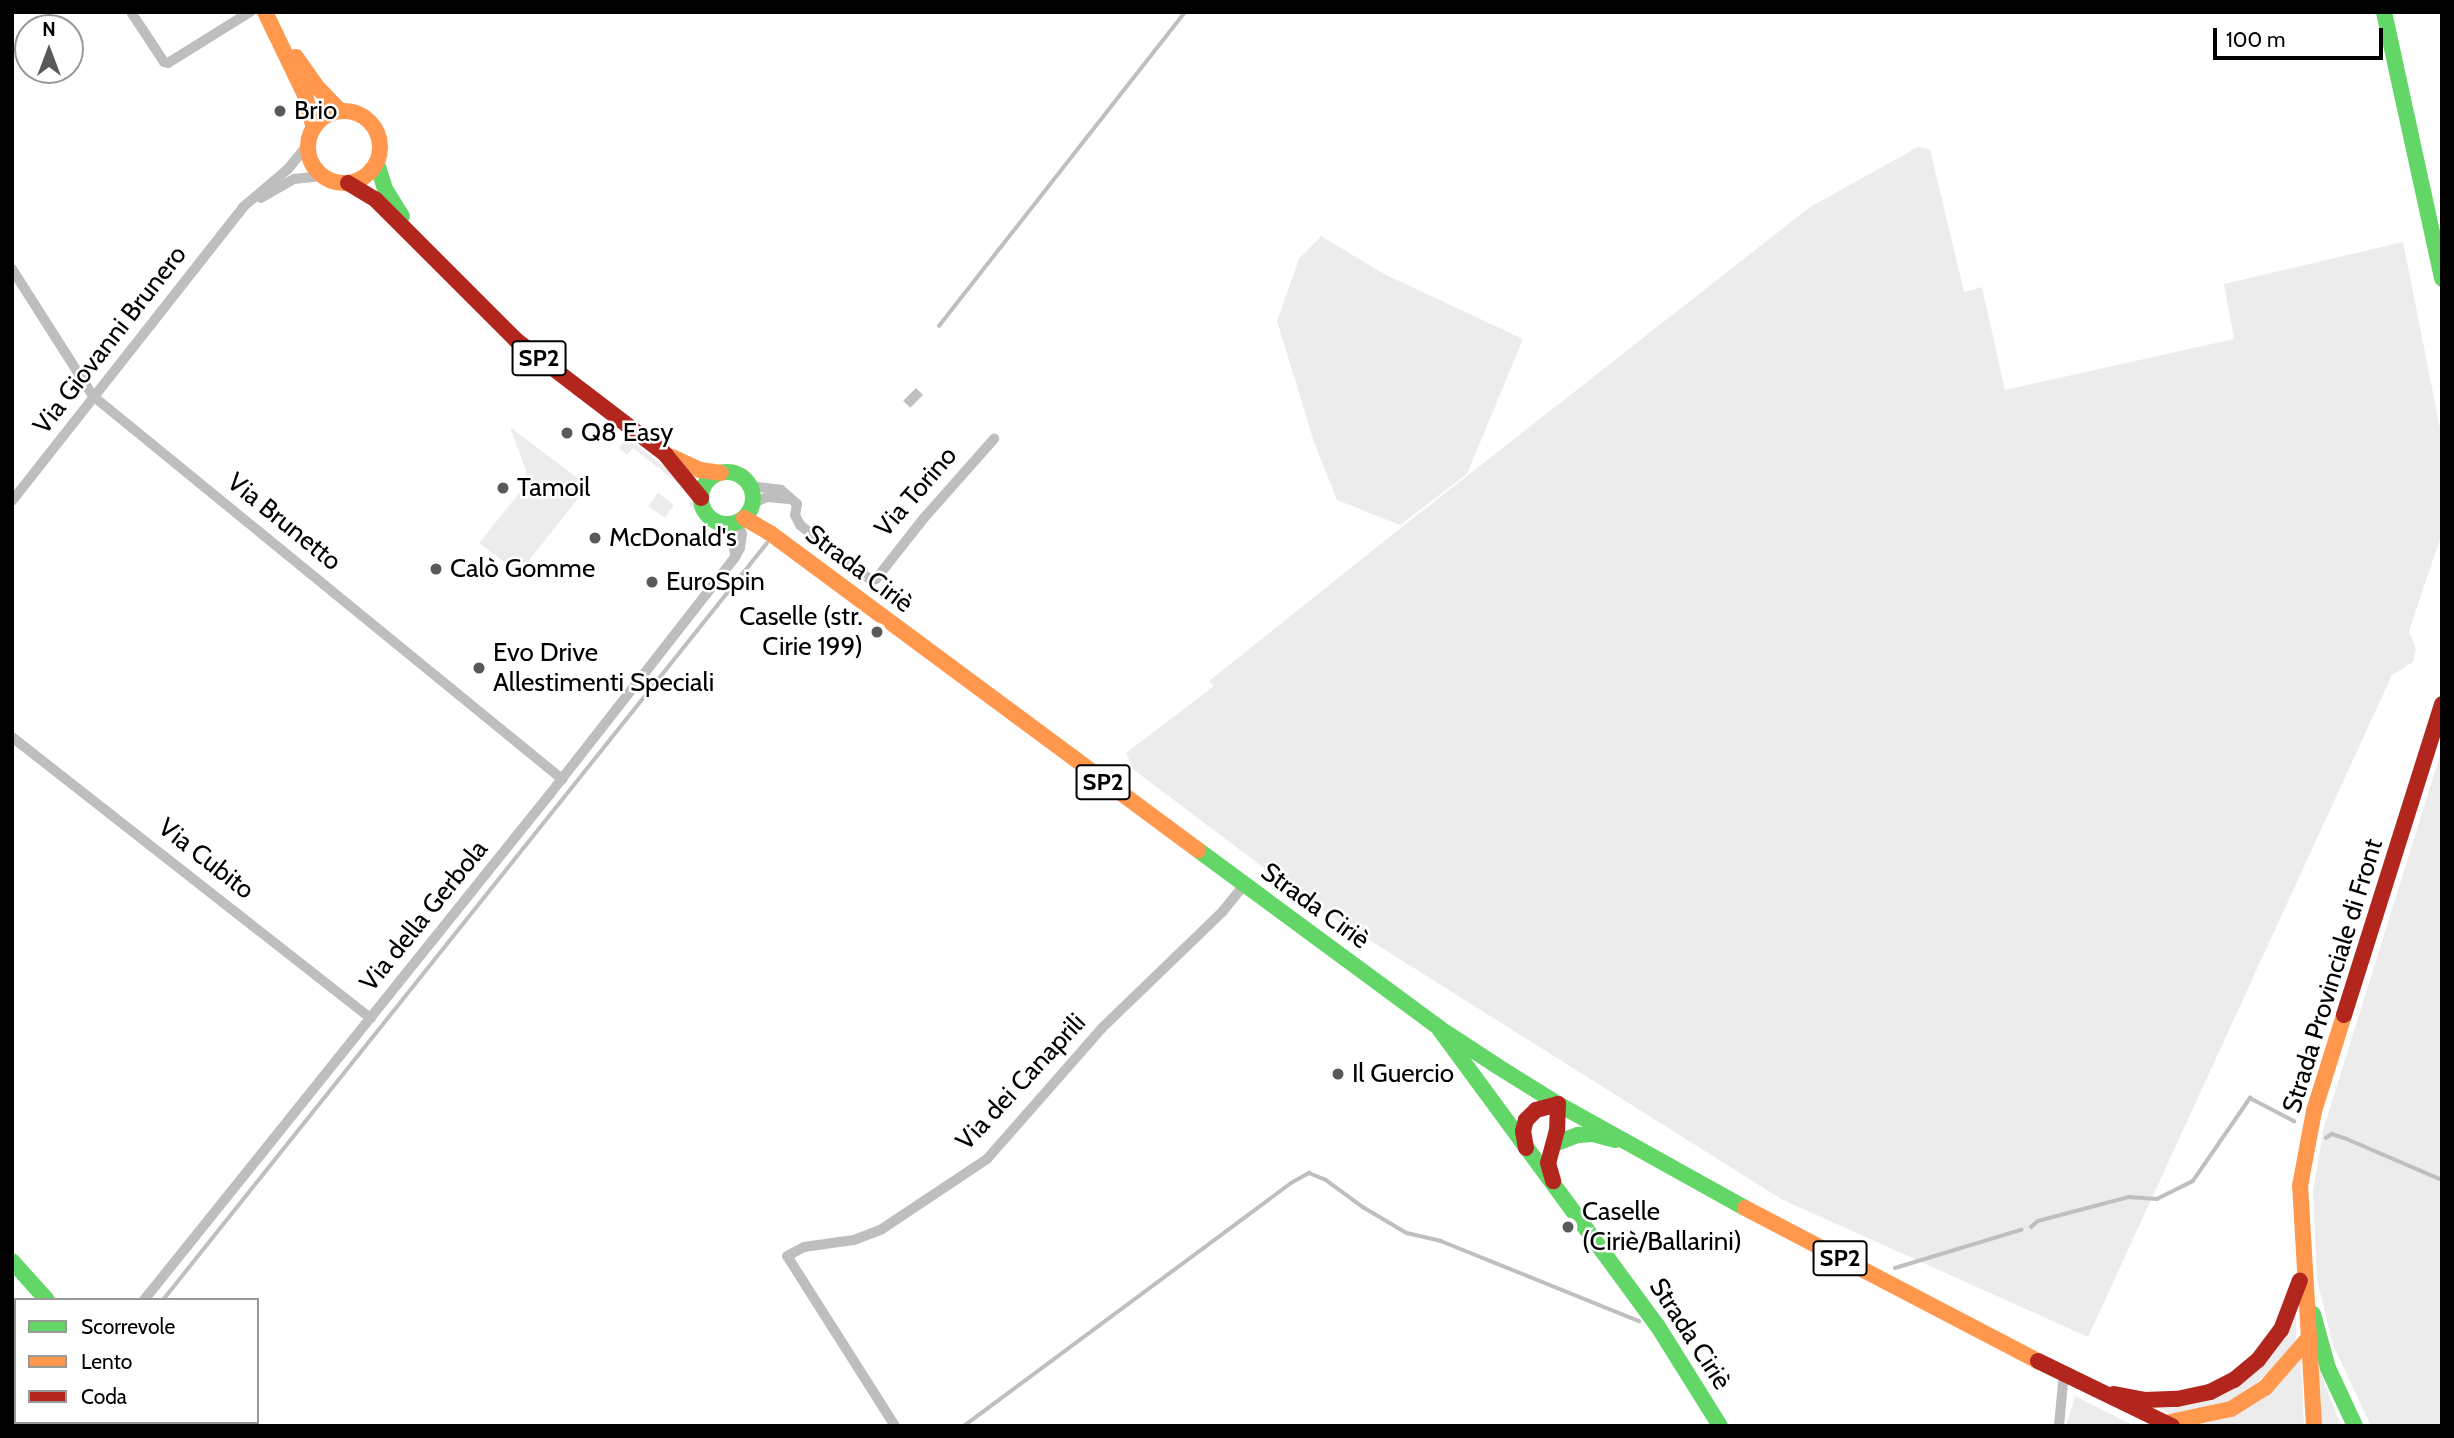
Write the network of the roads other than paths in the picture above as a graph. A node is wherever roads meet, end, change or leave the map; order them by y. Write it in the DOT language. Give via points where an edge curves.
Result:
graph roads {
  1 [pos="131,12"];
  2 [pos="2384,12"];
  3 [pos="261,13"];
  4 [pos="340,111"];
  5 [pos="314,128"];
  6 [pos="308,144"];
  7 [pos="377,163"];
  8 [pos="323,176"];
  9 [pos="348,183"];
  10 [pos="243,207"];
  11 [pos="424,249"];
  12 [pos="12,269"];
  13 [pos="2442,279"];
  14 [pos="93,396"];
  15 [pos="994,439"];
  16 [pos="665,454"];
  17 [pos="721,473"];
  18 [pos="750,486"];
  19 [pos="701,498"];
  20 [pos="792,499"];
  21 [pos="12,501"];
  22 [pos="746,513"];
  23 [pos="713,520"];
  24 [pos="735,557"];
  25 [pos="2442,704"];
  26 [pos="12,737"];
  27 [pos="562,779"];
  28 [pos="1244,884"];
  29 [pos="371,1018"];
  30 [pos="1439,1028"];
  31 [pos="1558,1104"];
  32 [pos="1554,1144"];
  33 [pos="1631,1145"];
  34 [pos="1527,1152"];
  35 [pos="1569,1207"];
  36 [pos="12,1261"];
  37 [pos="2304,1268"];
  38 [pos="45,1298"];
  39 [pos="146,1298"];
  40 [pos="2306,1341"];
  41 [pos="2064,1372"];
  42 [pos="2108,1393"];
  43 [pos="2169,1424"];
  44 [pos="895,1426"];
  45 [pos="1720,1426"];
  46 [pos="2059,1426"];
  47 [pos="2314,1426"];
  48 [pos="2355,1426"];
  1 -- 3 [label="street" via="168,63"];
  2 -- 13 [label="main road"];
  3 -- 4 [label="main road"];
  3 -- 5 [label="main road" via="305,95"];
  4 -- 5 [label="main road"];
  4 -- 7 [label="main road" via="370,122 380,141"];
  5 -- 6 [label="main road"];
  6 -- 8 [label="main road" via="314,167"];
  6 -- 10 [label="street, Via Giovanni Brunero" via="288,169"];
  7 -- 9 [label="main road" via="360,180"];
  7 -- 11 [label="main road" via="385,189"];
  8 -- 9 [label="main road"];
  8 -- 10 [label="street, Via Giovanni Brunero" via="294,180"];
  9 -- 11 [label="main road" via="376,200"];
  10 -- 14 [label="street, Via Giovanni Brunero"];
  11 -- 16 [label="main road, SP2" via="516,340"];
  12 -- 14 [label="street, Via Brunetto"];
  14 -- 21 [label="street, Via Giovanni Brunero"];
  14 -- 27 [label="street, Via Brunetto"];
  15 -- 20 [label="street, Via Torino" via="876,579 871,580 800,525"];
  16 -- 17 [label="main road, SP2" via="700,470"];
  16 -- 19 [label="main road, SP2"];
  17 -- 18 [label="main road" via="738,475"];
  17 -- 19 [label="main road" via="707,482"];
  18 -- 20 [label="street" via="781,490"];
  18 -- 22 [label="main road"];
  19 -- 23 [label="main road"];
  20 -- 22 [label="street" via="767,497"];
  22 -- 23 [label="main road" via="720,523"];
  22 -- 24 [label="street"];
  22 -- 28 [label="main road, Strada Ciriè / SP2"];
  23 -- 24 [label="street" via="731,535"];
  24 -- 27 [label="street, Via della Gerbola"];
  25 -- 37 [label="main road, Strada Provinciale di Front" via="2314,1111 2300,1186"];
  26 -- 29 [label="street, Via Cubito"];
  27 -- 29 [label="street, Via della Gerbola"];
  28 -- 30 [label="main road, Strada Ciriè / SP2"];
  28 -- 44 [label="street, Via dei Canaprili" via="1223,911 1102,1028 987,1159 882,1229 854,1240 804,1247 788,1256"];
  29 -- 39 [label="street, Via della Gerbola"];
  30 -- 31 [label="main road, SP2"];
  30 -- 34 [label="main road, Strada Ciriè"];
  31 -- 32 [label="main road"];
  31 -- 33 [label="main road, SP2"];
  31 -- 34 [label="main road" via="1536,1110 1526,1120 1522,1131"];
  32 -- 33 [label="main road" via="1593,1134"];
  32 -- 35 [label="main road" via="1549,1175"];
  33 -- 41 [label="main road, SP2" via="2000,1343"];
  34 -- 35 [label="main road, Strada Ciriè"];
  35 -- 45 [label="main road, Strada Ciriè" via="1661,1331"];
  36 -- 38 [label="main road"];
  37 -- 40 [label="main road"];
  37 -- 42 [label="main road" via="2281,1330 2234,1381 2177,1399 2144,1400"];
  37 -- 48 [label="main road" via="2328,1368"];
  40 -- 43 [label="main road" via="2264,1388 2231,1409"];
  40 -- 47 [label="main road"];
  41 -- 42 [label="main road, SP2"];
  41 -- 46 [label="street"];
  42 -- 43 [label="main road, SP2"];
}
